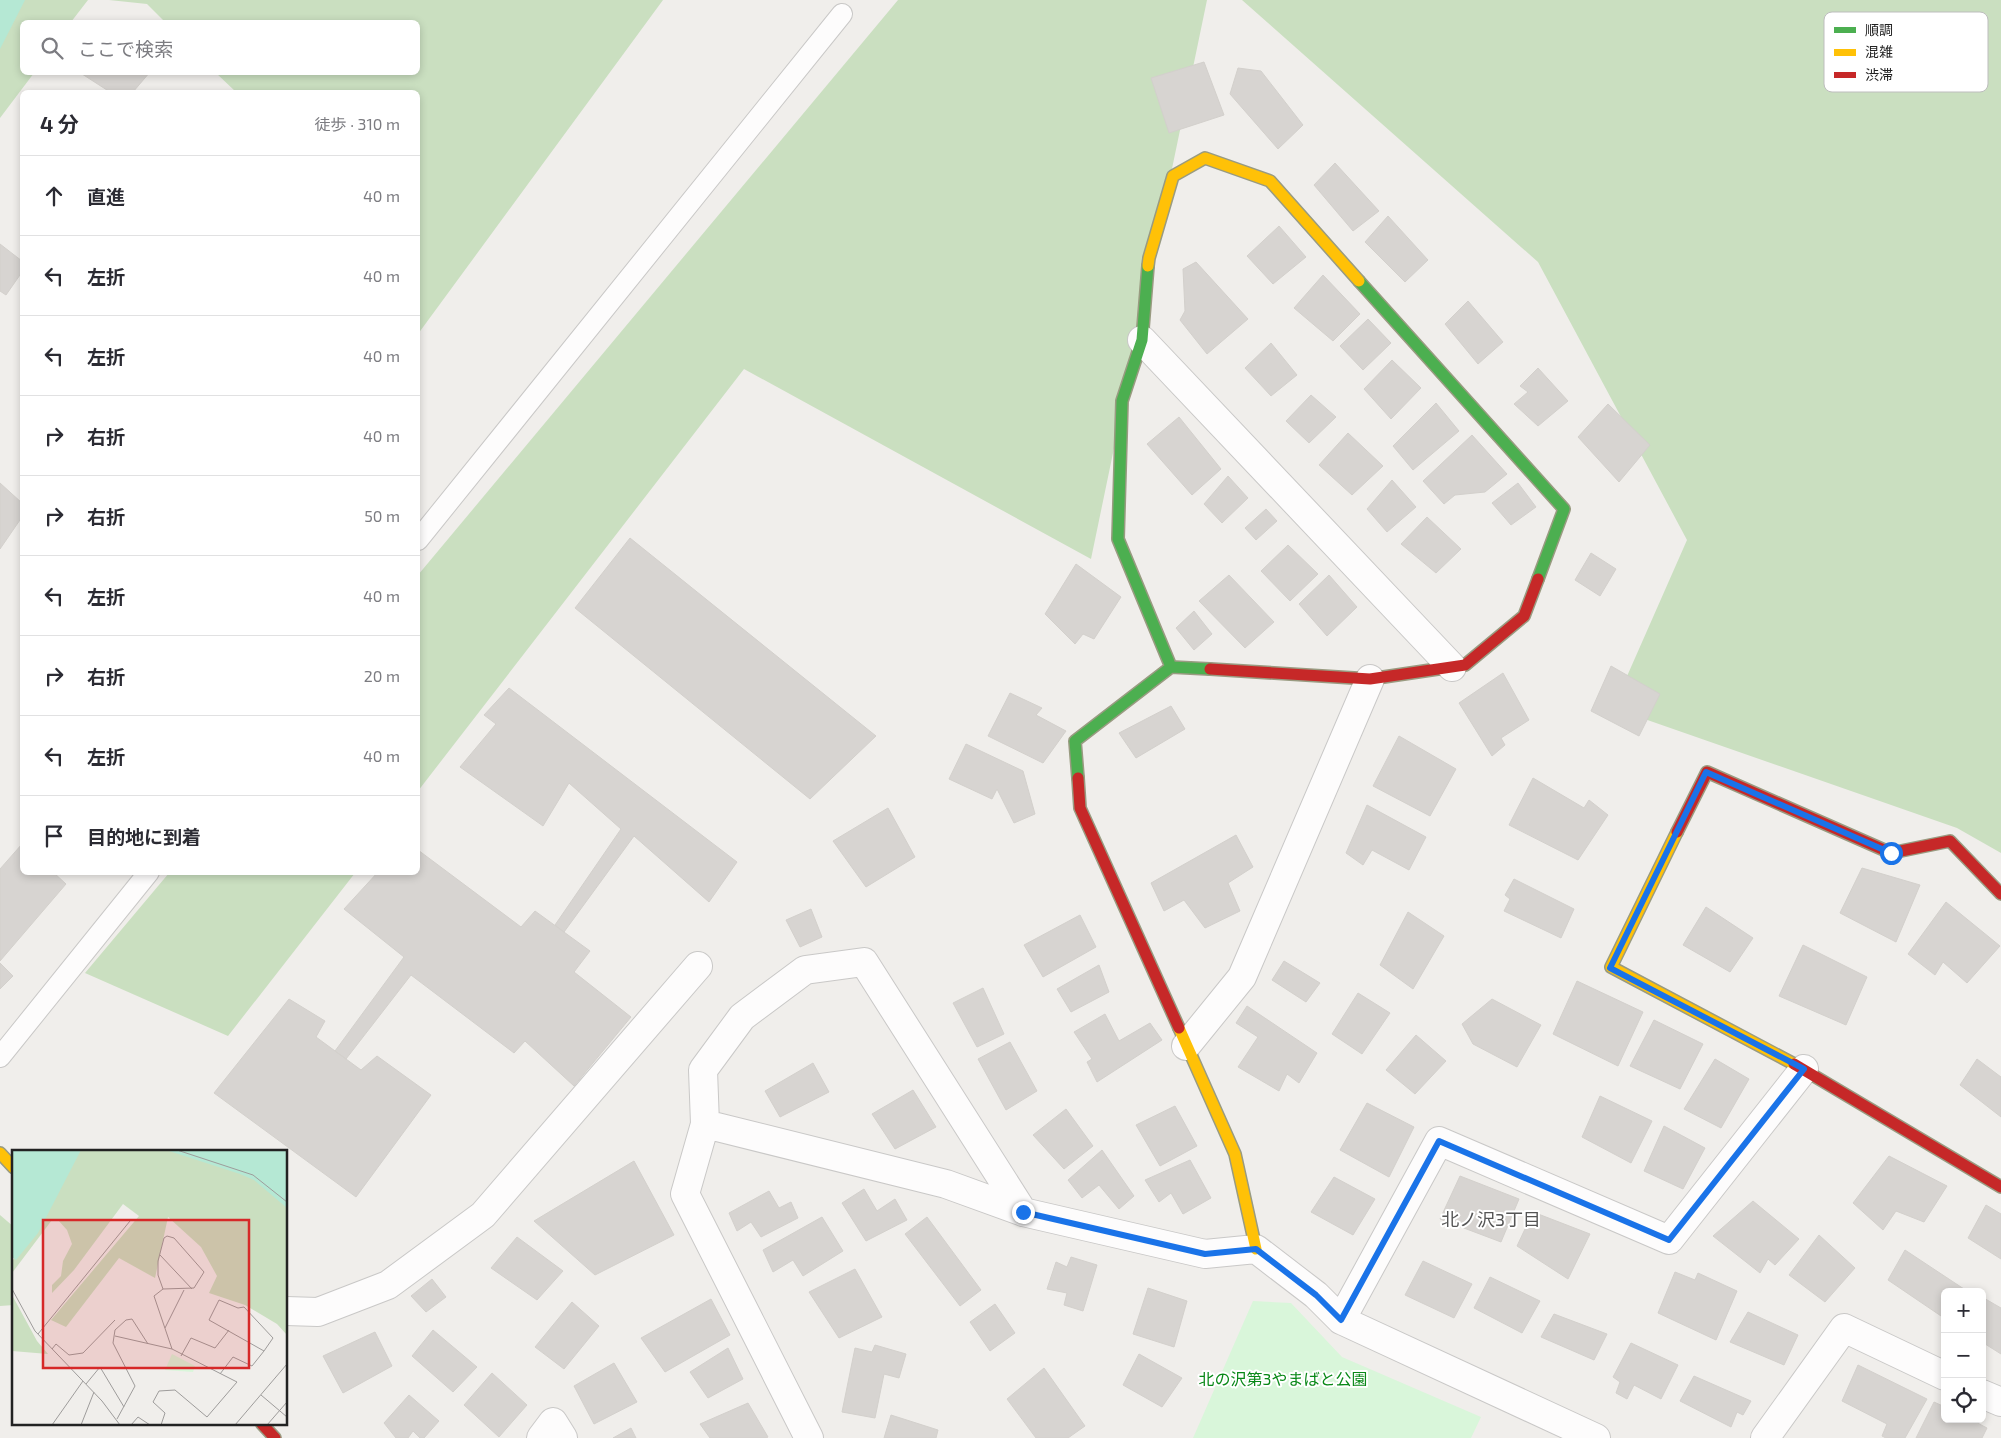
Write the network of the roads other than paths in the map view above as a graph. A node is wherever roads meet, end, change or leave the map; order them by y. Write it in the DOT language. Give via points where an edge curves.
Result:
graph roads {
  1 [pos="842,14"];
  2 [pos="1142,340"];
  3 [pos="420,538"];
  4 [pos="1171,668"];
  5 [pos="1452,668"];
  6 [pos="1370,679"];
  7 [pos="147,875"];
  8 [pos="2001,894"];
  9 [pos="698,966"];
  10 [pos="1186,1046"];
  11 [pos="0,1057"];
  12 [pos="1804,1069"];
  13 [pos="705,1124"];
  14 [pos="0,1153"];
  15 [pos="12,1166"];
  16 [pos="2001,1187"];
  17 [pos="1023,1212"];
  18 [pos="1256,1249"];
  19 [pos="288,1311"];
  20 [pos="1341,1320"];
  21 [pos="1941,1374"];
  22 [pos="1986,1396"];
  23 [pos="2001,1402"];
  24 [pos="264,1426"];
  25 [pos="275,1438"];
  26 [pos="541,1438"];
  27 [pos="563,1438"];
  28 [pos="809,1438"];
  29 [pos="1596,1438"];
  30 [pos="1765,1438"];
  1 -- 3 [label="lane"];
  2 -- 4 [label="street" via="1122,401 1118,539"];
  2 -- 5 [label="street"];
  2 -- 5 [label="street" via="1149,258 1173,176 1205,158 1270,180 1564,509 1524,616 1465,664"];
  4 -- 6 [label="street"];
  4 -- 10 [label="street" via="1075,741 1080,808"];
  5 -- 6 [label="street"];
  6 -- 10 [label="street" via="1242,977"];
  7 -- 11 [label="lane"];
  8 -- 12 [label="street" via="1950,841 1891,853 1706,772 1610,968"];
  9 -- 19 [label="street" via="483,1215 388,1285 318,1312"];
  10 -- 18 [label="street" via="1234,1154"];
  12 -- 16 [label="street"];
  12 -- 20 [label="street" via="1669,1240 1439,1141"];
  13 -- 17 [label="street" via="946,1184"];
  13 -- 17 [label="street" via="704,1070 742,1017 805,970 864,962"];
  13 -- 28 [label="street" via="685,1194"];
  14 -- 15 [label="street"];
  17 -- 18 [label="street" via="1205,1254"];
  18 -- 20 [label="street" via="1316,1295"];
  20 -- 29 [label="street"];
  21 -- 30 [label="street" via="1844,1328"];
  22 -- 23 [label="street"];
  24 -- 25 [label="street"];
  26 -- 27 [label="street" via="553,1422"];
}
